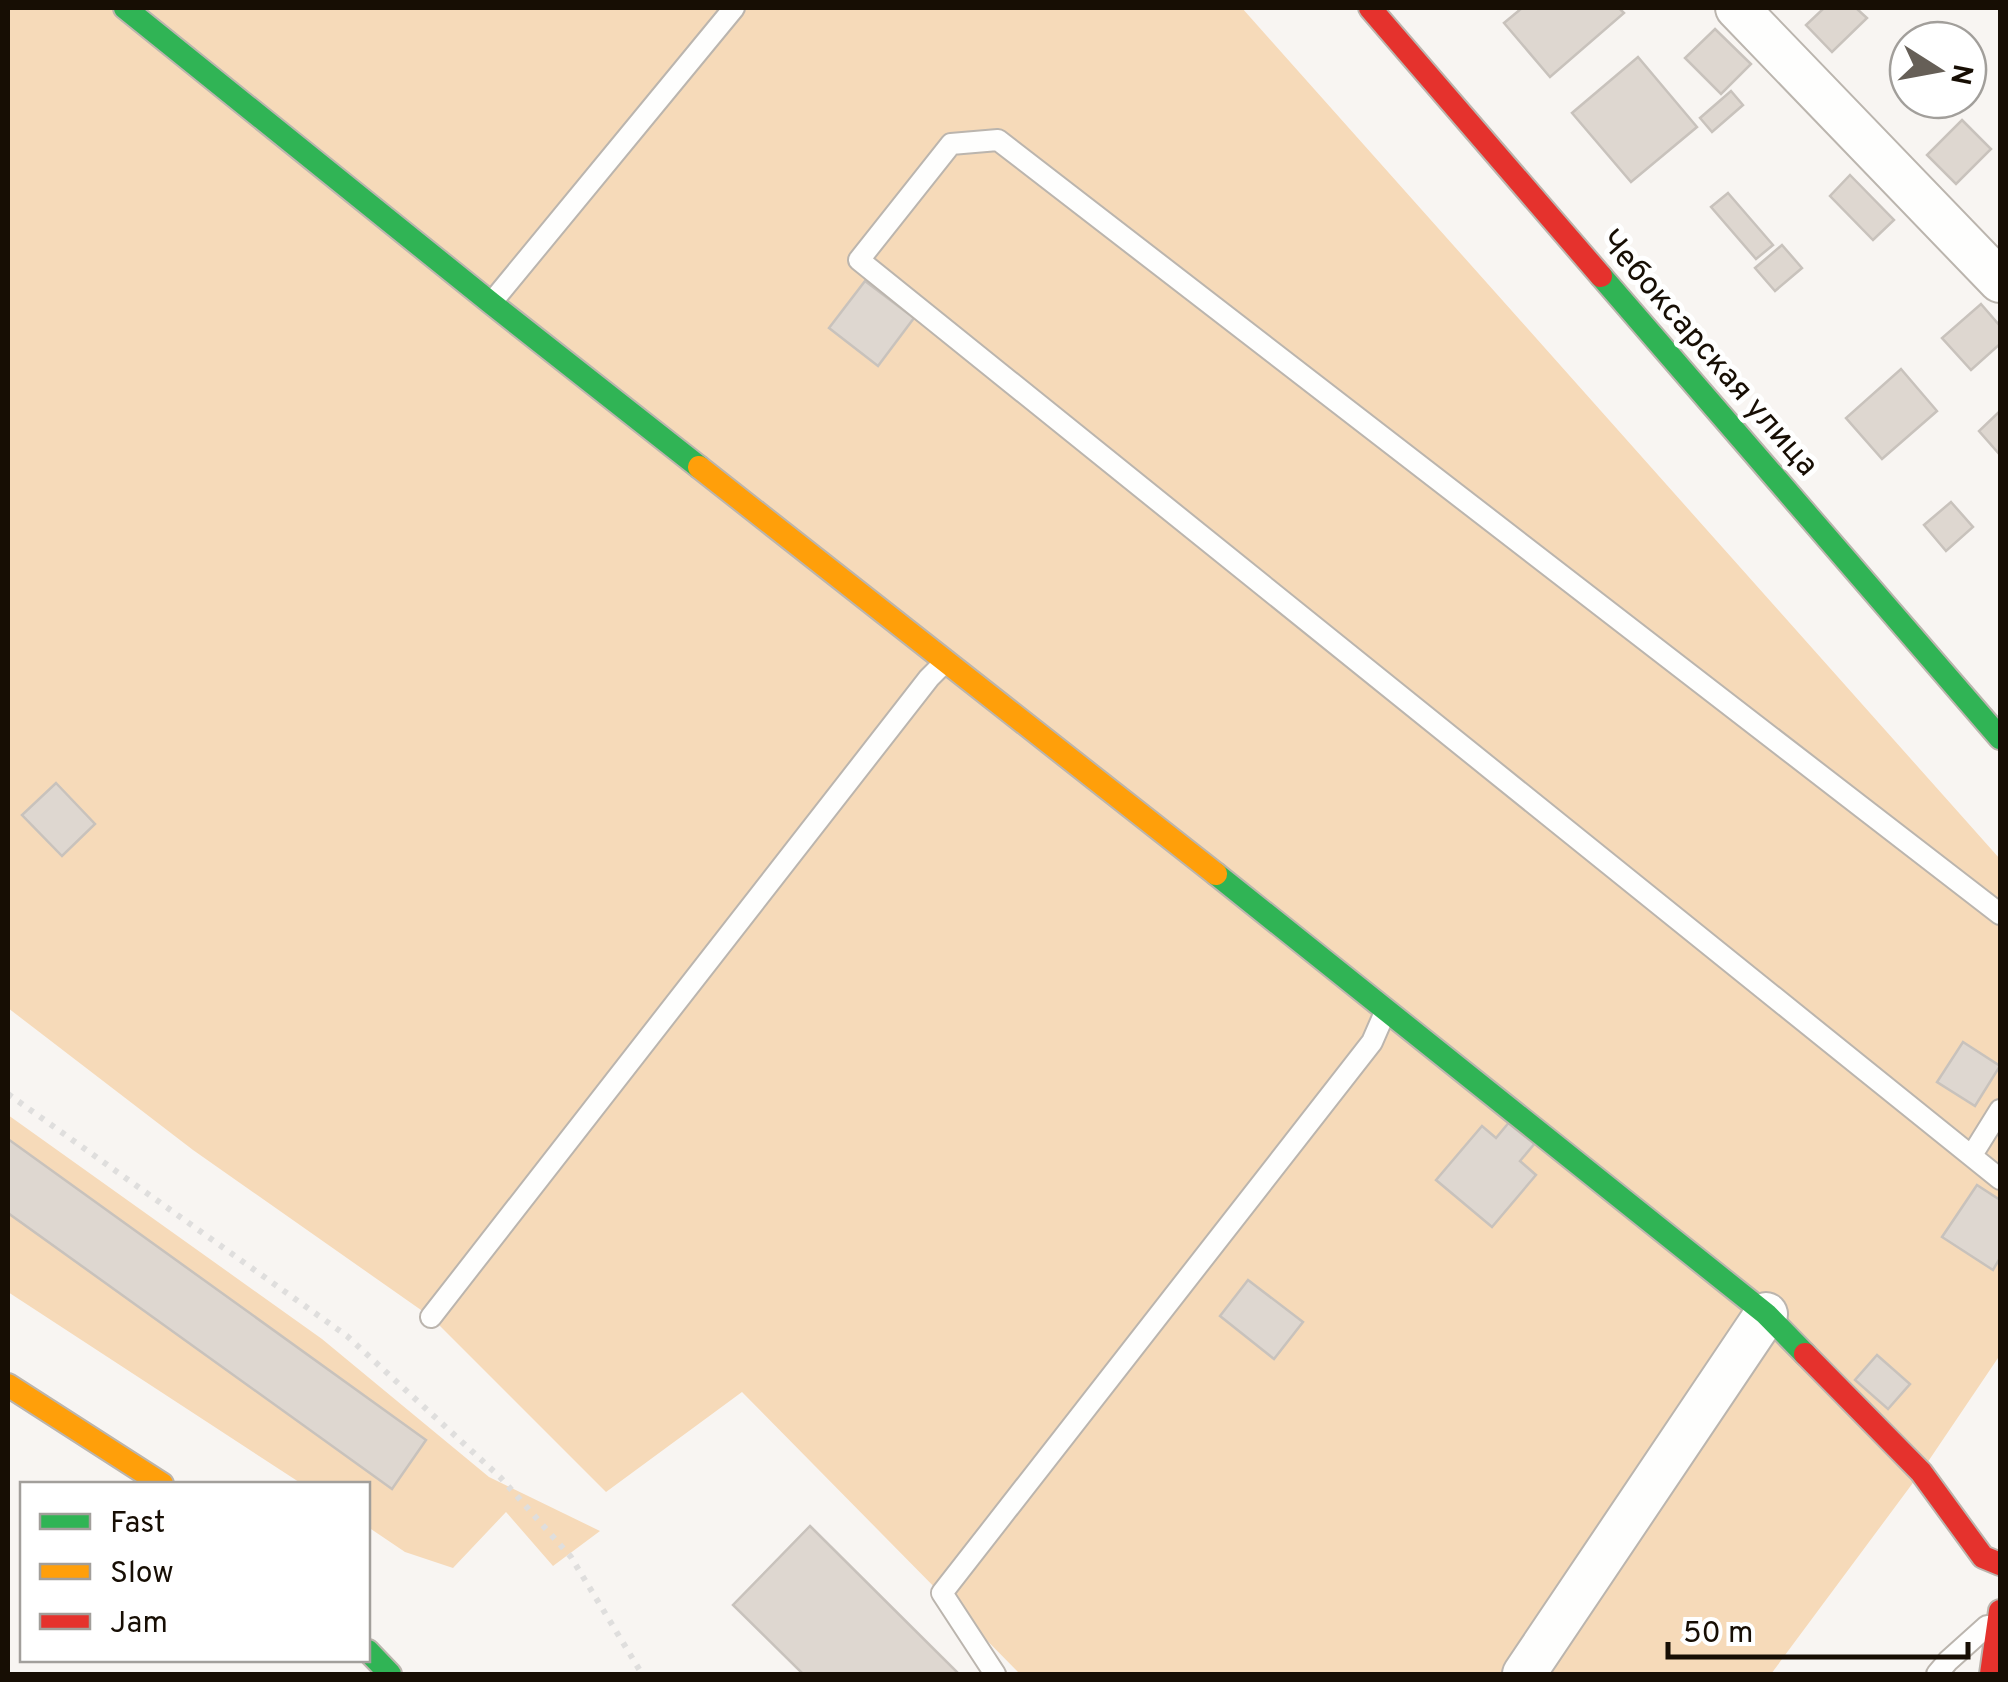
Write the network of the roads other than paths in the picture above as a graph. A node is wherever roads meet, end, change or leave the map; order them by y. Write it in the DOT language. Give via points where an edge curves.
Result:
graph roads {
  1 [pos="126,8"];
  2 [pos="734,8"];
  3 [pos="1370,8"];
  4 [pos="1738,8"];
  5 [pos="2000,281"];
  6 [pos="491,304"];
  7 [pos="947,660"];
  8 [pos="2000,738"];
  9 [pos="2000,914"];
  10 [pos="1387,1008"];
  11 [pos="2000,1110"];
  12 [pos="1972,1156"];
  13 [pos="2000,1179"];
  14 [pos="1766,1314"];
  15 [pos="431,1316"];
  16 [pos="8,1385"];
  17 [pos="159,1482"];
  18 [pos="2000,1564"];
  19 [pos="2000,1613"];
  20 [pos="370,1653"];
  21 [pos="390,1674"];
  22 [pos="994,1674"];
  23 [pos="1524,1674"];
  24 [pos="1937,1674"];
  25 [pos="1991,1674"];
  1 -- 6 [label="street"];
  2 -- 6 [label="lane"];
  3 -- 8 [label="street, Чебоксарская улица"];
  4 -- 5 [label="street"];
  6 -- 7 [label="street"];
  7 -- 10 [label="street"];
  7 -- 15 [label="lane"];
  9 -- 12 [label="lane" via="998,140 951,144 859,260"];
  10 -- 14 [label="street"];
  10 -- 22 [label="lane" via="1372,1042 942,1593"];
  11 -- 12 [label="lane"];
  12 -- 13 [label="lane"];
  14 -- 18 [label="street" via="1921,1472 1983,1557"];
  14 -- 23 [label="street"];
  16 -- 17 [label="street"];
  19 -- 24 [label="lane"];
  19 -- 25 [label="street"];
  20 -- 21 [label="street"];
}
